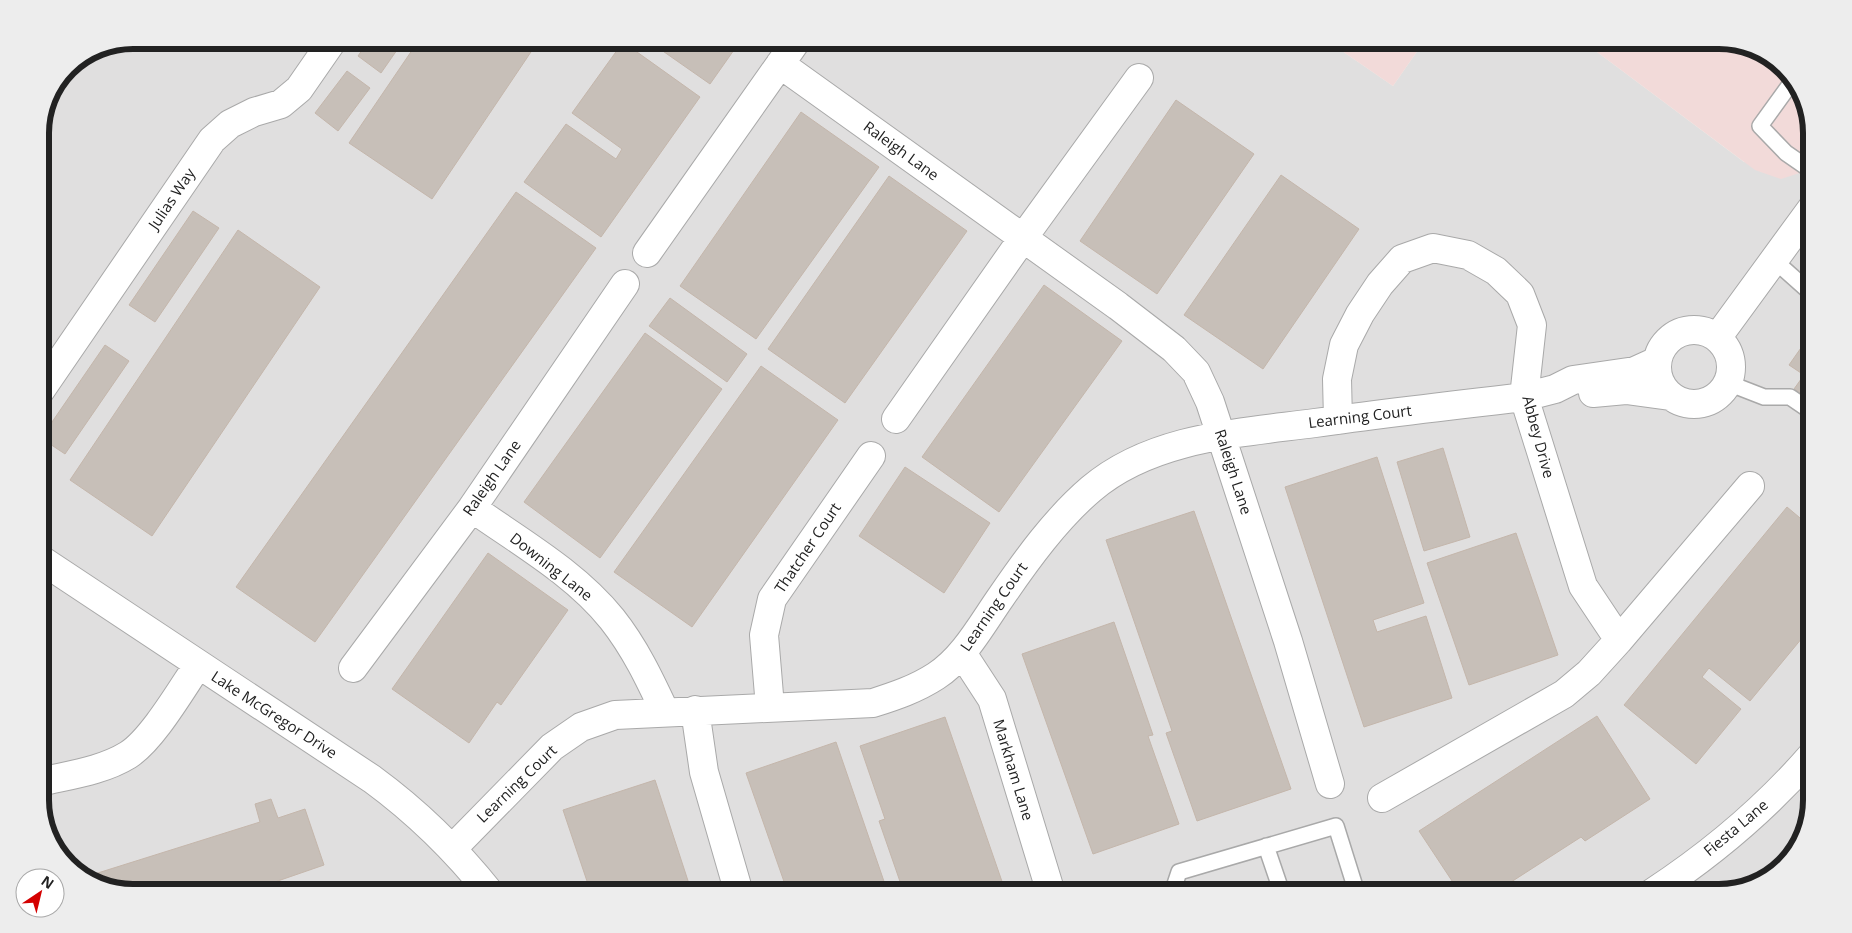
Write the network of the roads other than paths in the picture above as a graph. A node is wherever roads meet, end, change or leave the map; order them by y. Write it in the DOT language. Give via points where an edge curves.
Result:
graph roads {
  1 [pos="327,49"];
  2 [pos="791,49"];
  3 [pos="780,64"];
  4 [pos="1140,78"];
  5 [pos="1789,86"];
  6 [pos="1803,165"];
  7 [pos="1803,220"];
  8 [pos="1022,238"];
  9 [pos="646,253"];
  10 [pos="1774,260"];
  11 [pos="625,284"];
  12 [pos="1803,286"];
  13 [pos="1718,338"];
  14 [pos="1657,361"];
  15 [pos="49,378"];
  16 [pos="1728,383"];
  17 [pos="1555,390"];
  18 [pos="1670,396"];
  19 [pos="1524,397"];
  20 [pos="1803,406"];
  21 [pos="896,419"];
  22 [pos="1338,420"];
  23 [pos="1221,436"];
  24 [pos="871,456"];
  25 [pos="1750,486"];
  26 [pos="472,508"];
  27 [pos="49,565"];
  28 [pos="1619,640"];
  29 [pos="962,653"];
  30 [pos="198,665"];
  31 [pos="353,668"];
  32 [pos="770,707"];
  33 [pos="695,710"];
  34 [pos="665,712"];
  35 [pos="1803,765"];
  36 [pos="49,780"];
  37 [pos="1330,784"];
  38 [pos="1382,798"];
  39 [pos="1266,846"];
  40 [pos="452,849"];
  41 [pos="482,884"];
  42 [pos="736,884"];
  43 [pos="1048,884"];
  44 [pos="1175,884"];
  45 [pos="1279,884"];
  46 [pos="1354,884"];
  47 [pos="1666,884"];
  1 -- 15 [label="street, Julias Way" via="298,89 281,104 230,124 212,140"];
  2 -- 3 [label="street"];
  3 -- 8 [label="street, Raleigh Lane"];
  3 -- 9 [label="street"];
  4 -- 8 [label="street"];
  5 -- 6 [label="lane" via="1760,126 1786,153"];
  7 -- 10 [label="street"];
  8 -- 21 [label="street"];
  8 -- 23 [label="street, Raleigh Lane" via="1174,348 1196,372"];
  10 -- 12 [label="lane"];
  10 -- 13 [label="street"];
  11 -- 26 [label="street, Raleigh Lane"];
  13 -- 14 [label="street" via="1707,332 1683,331 1664,345"];
  13 -- 16 [label="street" via="1730,358"];
  14 -- 17 [label="street, Learning Court" via="1635,370 1573,380"];
  14 -- 18 [label="street" via="1658,380"];
  16 -- 18 [label="street, Learning Court" via="1721,394 1699,405 1686,404"];
  16 -- 20 [label="lane" via="1764,397 1790,397"];
  17 -- 18 [label="street, Learning Court" via="1577,394 1626,390"];
  17 -- 19 [label="street, Learning Court"];
  19 -- 22 [label="street, Learning Court"];
  19 -- 22 [label="street, Abbey Drive" via="1532,326 1520,294 1496,271 1468,255 1433,248 1402,259 1360,314 1344,345 1339,371"];
  19 -- 28 [label="street, Abbey Drive" via="1583,586"];
  22 -- 23 [label="street, Learning Court"];
  23 -- 29 [label="street, Learning Court" via="1155,452 1092,488 1067,512 1022,567"];
  23 -- 37 [label="street, Raleigh Lane" via="1288,641"];
  24 -- 32 [label="street, Thatcher Court" via="772,599 764,635"];
  25 -- 28 [label="street"];
  26 -- 31 [label="street, Raleigh Lane"];
  26 -- 34 [label="street, Downing Lane" via="589,594 632,646"];
  27 -- 30 [label="street, Lake McGregor Drive"];
  28 -- 38 [label="street" via="1589,673 1564,694"];
  29 -- 32 [label="street, Learning Court" via="937,676 904,693 873,703"];
  29 -- 43 [label="street, Markham Lane" via="992,699"];
  30 -- 36 [label="street" via="143,743 128,755 99,768"];
  30 -- 40 [label="street, Lake McGregor Drive" via="372,779 430,825"];
  32 -- 33 [label="street, Learning Court"];
  33 -- 34 [label="street, Learning Court"];
  33 -- 42 [label="street" via="704,772"];
  34 -- 40 [label="street, Learning Court" via="615,715 582,727 552,747 525,772"];
  35 -- 47 [label="street, Fiesta Lane" via="1765,805"];
  39 -- 44 [label="lane" via="1179,872"];
  39 -- 45 [label="lane"];
  39 -- 46 [label="lane" via="1336,826"];
  40 -- 41 [label="street, Lake McGregor Drive"];
}
